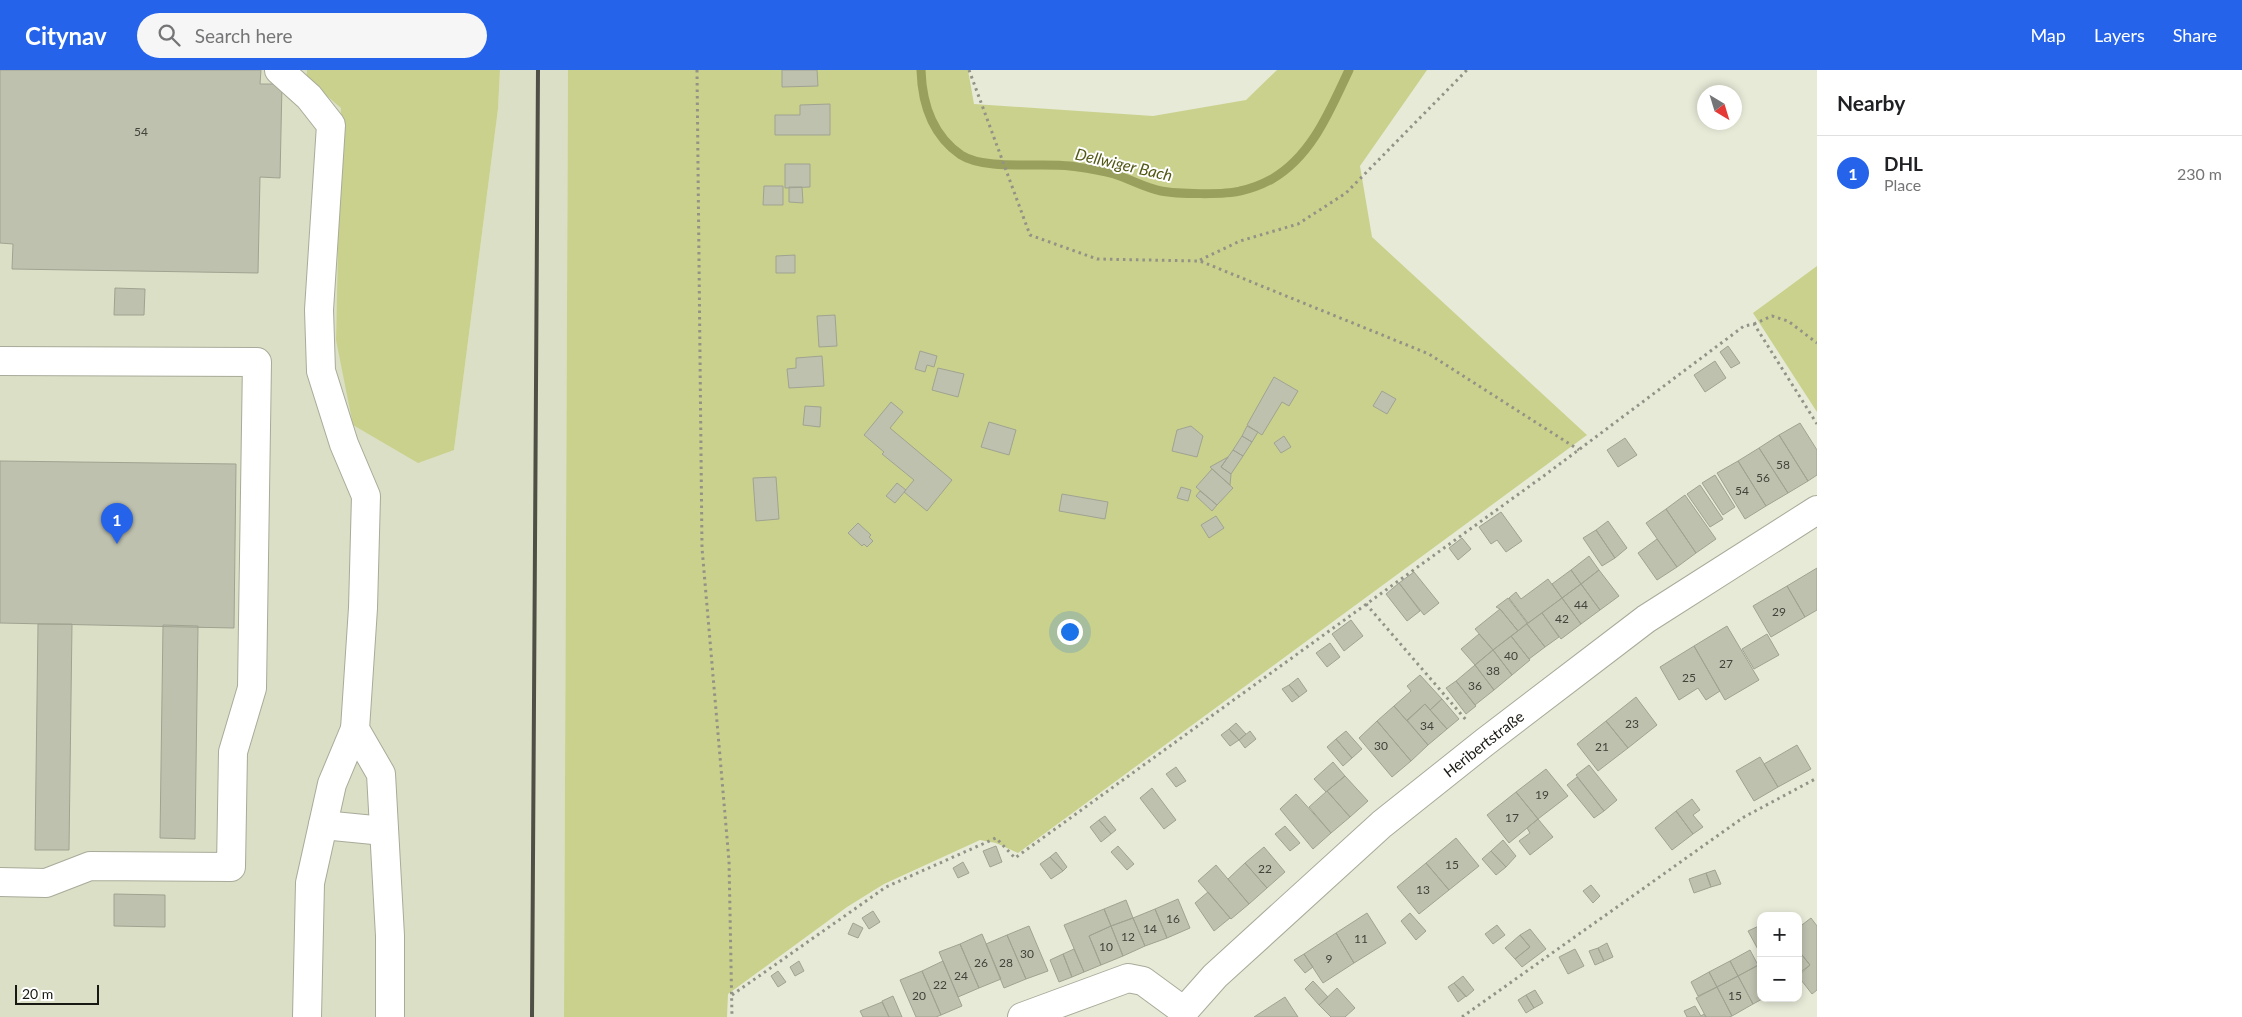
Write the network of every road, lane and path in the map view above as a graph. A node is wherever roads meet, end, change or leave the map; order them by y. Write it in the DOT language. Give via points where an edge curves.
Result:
graph roads {
  1 [pos="279,70"];
  2 [pos="696,70"];
  3 [pos="969,70"];
  4 [pos="1467,70"];
  5 [pos="1200,261"];
  6 [pos="1754,324"];
  7 [pos="1817,343"];
  8 [pos="0,361"];
  9 [pos="1817,424"];
  10 [pos="1579,450"];
  11 [pos="1817,510"];
  12 [pos="1366,604"];
  13 [pos="355,729"];
  14 [pos="1485,742"];
  15 [pos="1817,778"];
  16 [pos="323,825"];
  17 [pos="384,831"];
  18 [pos="0,882"];
  19 [pos="732,996"];
  20 [pos="1183,1014"];
  21 [pos="307,1017"];
  22 [pos="390,1017"];
  23 [pos="732,1017"];
  24 [pos="1022,1017"];
  25 [pos="1462,1017"];
  1 -- 13 [label="street" via="309,97 331,125 319,310 321,371 344,444 366,496"];
  2 -- 19 [label="path" via="702,548 729,862"];
  3 -- 5 [label="path" via="1030,235 1097,259"];
  4 -- 5 [label="path" via="1346,193 1298,224 1240,241"];
  5 -- 10 [label="path" via="1429,354"];
  6 -- 7 [label="path" via="1772,316 1788,321"];
  6 -- 9 [label="path"];
  6 -- 10 [label="path" via="1744,326"];
  8 -- 18 [label="street" via="257,362 252,688 233,752 231,867 90,866 46,883"];
  10 -- 12 [label="path"];
  11 -- 14 [label="street, Heribertstraße" via="1646,619"];
  12 -- 14 [label="path"];
  12 -- 19 [label="path" via="1015,858 996,838 886,887"];
  13 -- 16 [label="street" via="332,784"];
  13 -- 17 [label="street" via="381,774"];
  14 -- 20 [label="street, Heribertstraße" via="1382,824 1215,976"];
  15 -- 25 [label="path" via="1744,817"];
  16 -- 17 [label="street"];
  16 -- 21 [label="street" via="310,883"];
  17 -- 22 [label="street" via="390,936"];
  19 -- 23 [label="path"];
  20 -- 24 [label="street" via="1143,981 1128,978"];
}
